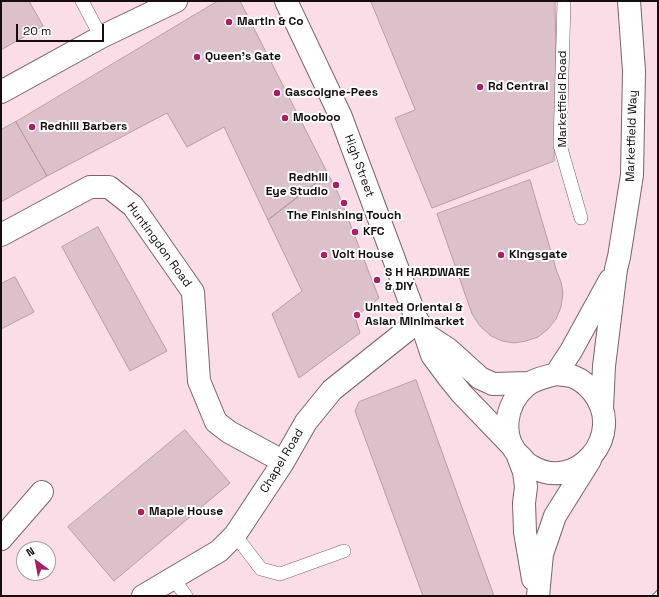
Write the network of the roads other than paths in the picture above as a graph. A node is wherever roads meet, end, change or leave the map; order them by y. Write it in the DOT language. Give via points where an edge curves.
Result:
graph roads {
  1 [pos="82,1"];
  2 [pos="176,1"];
  3 [pos="286,1"];
  4 [pos="564,1"];
  5 [pos="629,1"];
  6 [pos="101,37"];
  7 [pos="1,92"];
  8 [pos="581,218"];
  9 [pos="1,235"];
  10 [pos="616,269"];
  11 [pos="421,326"];
  12 [pos="556,374"];
  13 [pos="530,383"];
  14 [pos="602,409"];
  15 [pos="598,447"];
  16 [pos="515,450"];
  17 [pos="282,464"];
  18 [pos="42,492"];
  19 [pos="235,535"];
  20 [pos="1,539"];
  21 [pos="344,551"];
  22 [pos="173,578"];
  23 [pos="143,596"];
  24 [pos="186,596"];
  25 [pos="537,596"];
  1 -- 6 [label="lane"];
  2 -- 6 [label="main road"];
  3 -- 11 [label="main road, High Street" via="341,117"];
  4 -- 8 [label="lane, Marketfield Road" via="560,145"];
  5 -- 10 [label="main road, Marketfield Way" via="634,71 632,175"];
  6 -- 7 [label="main road"];
  9 -- 17 [label="main road, Huntingdon Road" via="90,186 109,187 133,206 193,292 199,381 216,422"];
  10 -- 12 [label="main road, Marketfield Way"];
  10 -- 14 [label="main road, Marketfield Way" via="604,366"];
  11 -- 13 [label="main road" via="480,378 494,384"];
  11 -- 16 [label="main road, High Street" via="432,355 460,393"];
  11 -- 17 [label="main road, Chapel Road" via="406,330 332,390 306,422"];
  12 -- 13 [label="main road"];
  12 -- 14 [label="main road" via="574,376 586,384"];
  13 -- 16 [label="main road" via="512,402 508,415 507,428"];
  14 -- 15 [label="main road" via="604,433"];
  15 -- 16 [label="main road" via="593,455 575,469 560,472 546,472 531,466"];
  15 -- 25 [label="main road" via="555,516 542,554"];
  16 -- 25 [label="main road" via="524,472 524,532"];
  17 -- 19 [label="main road, Chapel Road"];
  18 -- 20 [label="main road"];
  19 -- 21 [label="lane" via="261,569 280,574"];
  19 -- 22 [label="main road, Chapel Road" via="219,551"];
  22 -- 23 [label="main road, Chapel Road"];
  22 -- 24 [label="lane"];
}
